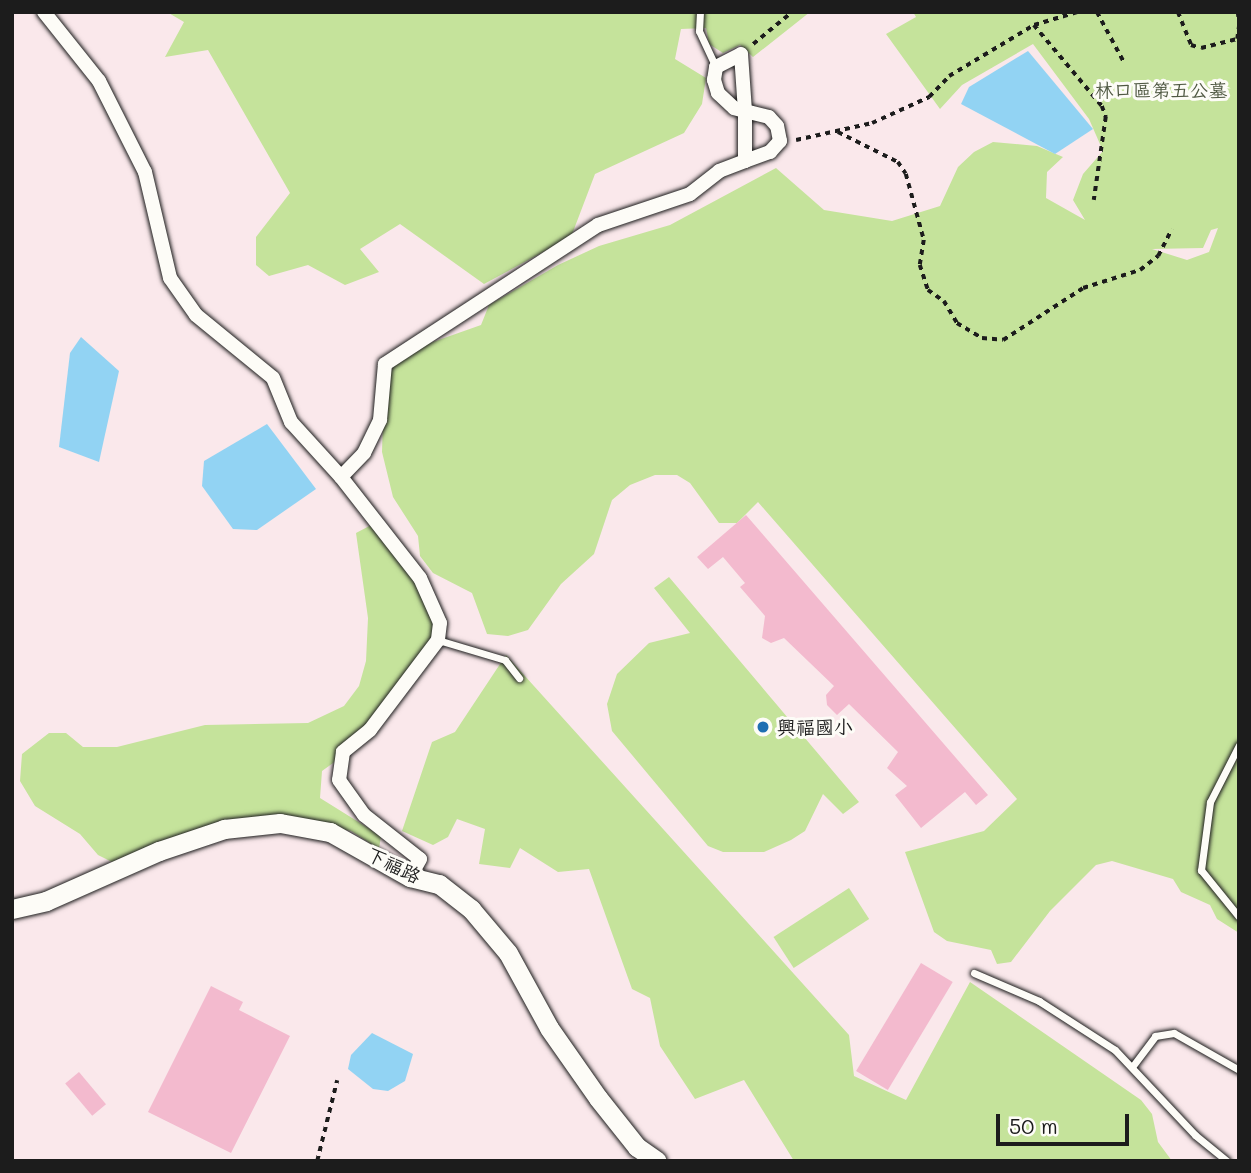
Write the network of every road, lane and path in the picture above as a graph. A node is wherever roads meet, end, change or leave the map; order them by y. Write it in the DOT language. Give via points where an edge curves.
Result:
graph roads {
  1 [pos="44,12"];
  2 [pos="700,12"];
  3 [pos="792,12"];
  4 [pos="1077,12"];
  5 [pos="1097,12"];
  6 [pos="1178,12"];
  7 [pos="1238,12"];
  8 [pos="1239,22"];
  9 [pos="1034,25"];
  10 [pos="1238,40"];
  11 [pos="741,54"];
  12 [pos="1125,64"];
  13 [pos="716,67"];
  14 [pos="745,111"];
  15 [pos="838,132"];
  16 [pos="780,141"];
  17 [pos="745,161"];
  18 [pos="1094,200"];
  19 [pos="1172,229"];
  20 [pos="341,477"];
  21 [pos="438,640"];
  22 [pos="519,678"];
  23 [pos="1239,746"];
  24 [pos="410,877"];
  25 [pos="12,909"];
  26 [pos="1239,918"];
  27 [pos="974,973"];
  28 [pos="1132,1067"];
  29 [pos="1239,1070"];
  30 [pos="337,1080"];
  31 [pos="317,1161"];
  32 [pos="657,1161"];
  33 [pos="1227,1161"];
  1 -- 20 [label="street" via="99,81 145,172 170,278 195,316 274,378 290,422"];
  2 -- 13 [label="lane" via="699,31"];
  3 -- 11 [label="path"];
  4 -- 9 [label="path"];
  5 -- 12 [label="path"];
  6 -- 10 [label="path" via="1191,45 1201,48"];
  7 -- 8 [label="path"];
  8 -- 10 [label="path"];
  9 -- 15 [label="path" via="949,76 929,97 872,123"];
  9 -- 18 [label="path" via="1106,117"];
  11 -- 13 [label="street"];
  11 -- 14 [label="street"];
  13 -- 14 [label="street" via="718,93 734,108"];
  14 -- 16 [label="street" via="769,117 777,126"];
  14 -- 17 [label="street"];
  15 -- 16 [label="path"];
  15 -- 19 [label="path" via="898,162 906,174 924,240 920,265 928,290 944,301 957,323 982,338 1003,340 1083,288 1140,270 1158,256"];
  16 -- 17 [label="street" via="770,152"];
  17 -- 20 [label="street" via="719,172 690,194 598,225 385,364 380,421 364,453"];
  20 -- 21 [label="street" via="420,578 440,623"];
  21 -- 22 [label="lane" via="505,660"];
  21 -- 24 [label="street" via="370,730 344,752 339,780 364,815 420,859"];
  23 -- 26 [label="lane" via="1210,802 1201,870"];
  24 -- 25 [label="main road, 下福路" via="330,832 280,824 224,829 46,901"];
  24 -- 32 [label="main road, 下福路" via="439,884 490,929 576,1068 625,1134"];
  27 -- 28 [label="lane" via="1039,1001 1115,1050"];
  28 -- 29 [label="lane" via="1155,1036 1174,1034"];
  28 -- 33 [label="lane" via="1195,1135"];
  30 -- 31 [label="path"];
}
